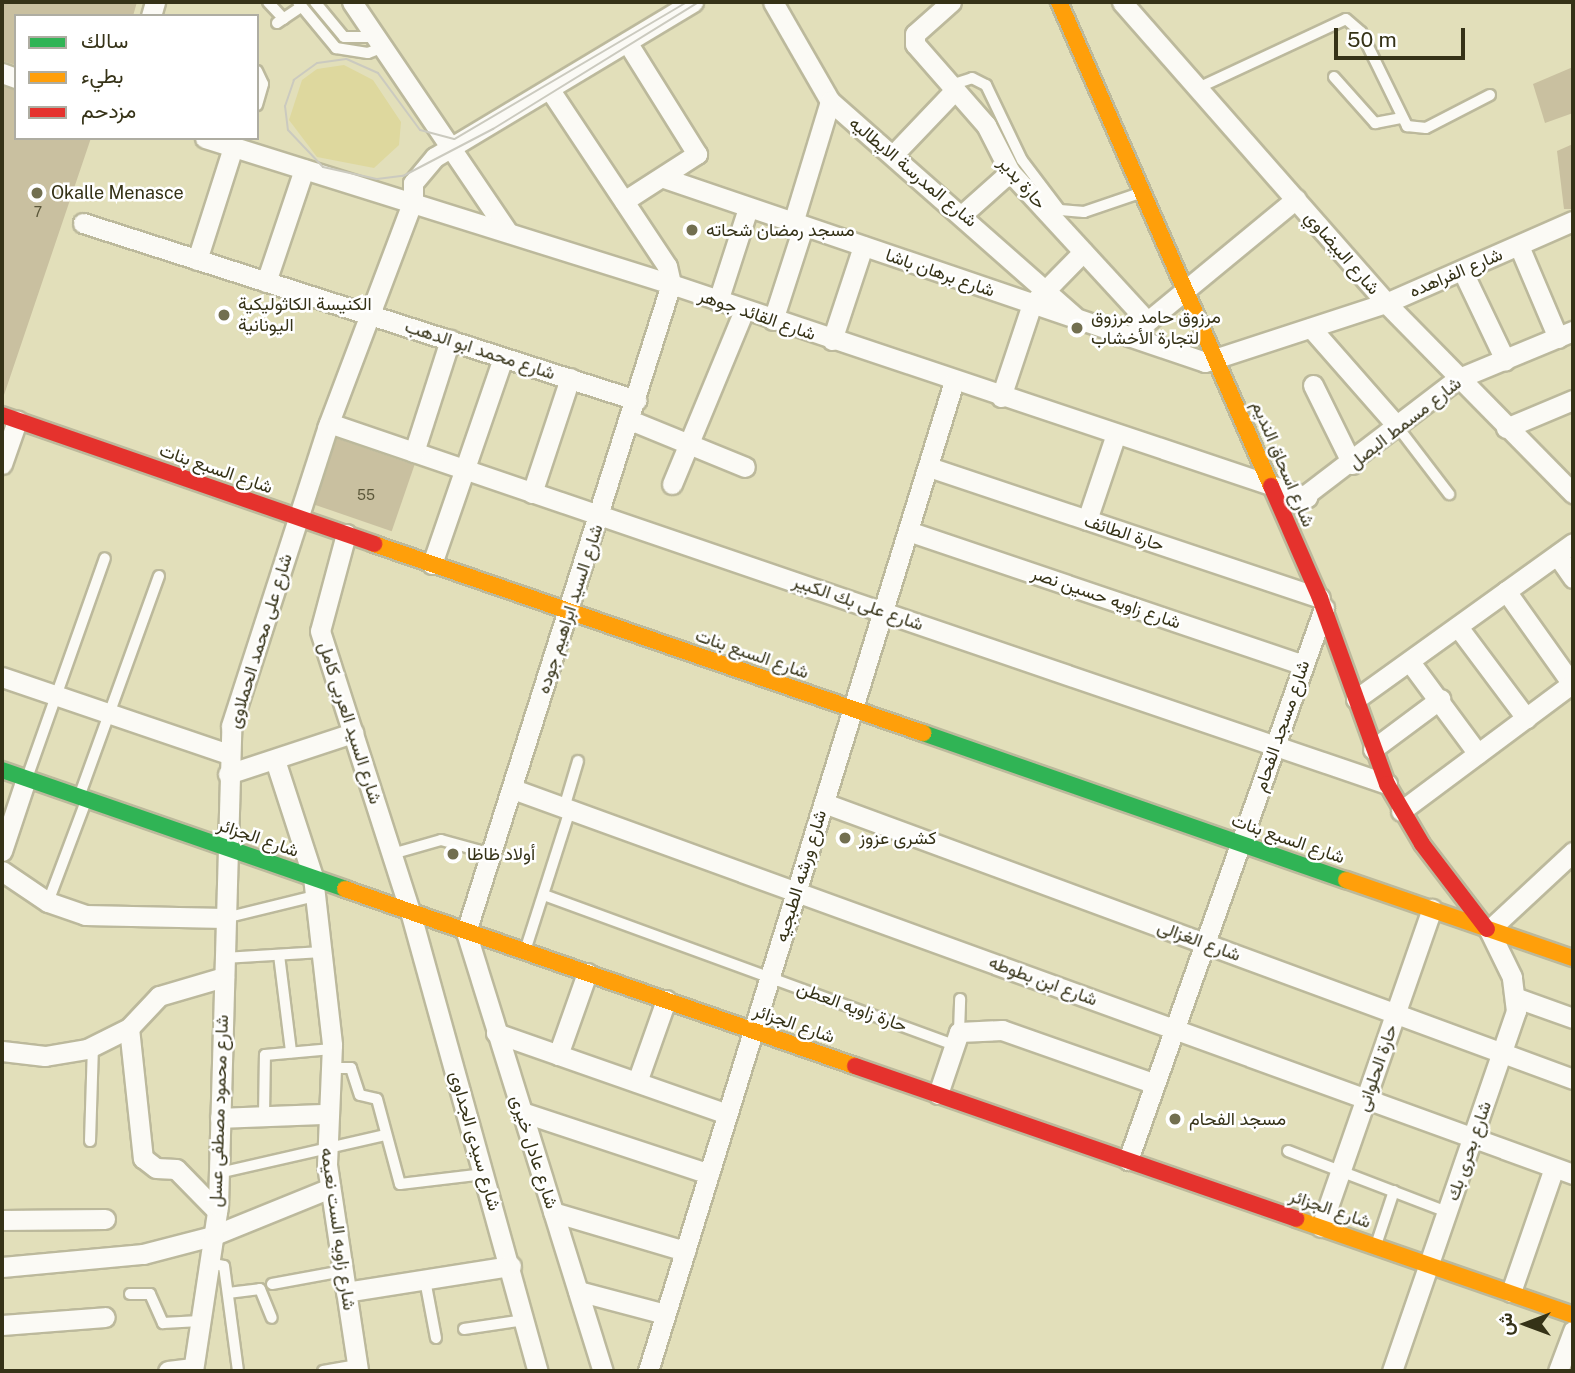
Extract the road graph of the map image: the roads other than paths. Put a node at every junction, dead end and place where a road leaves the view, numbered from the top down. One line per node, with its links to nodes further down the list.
1 (268, 2): 9 (lane)
2 (315, 2): 10 (lane)
3 (352, 2): 10 (street)
4 (693, 2): 11 (street, شارع على محمد الحملاوى)
5 (773, 2): 19 (street, شارع المدرسة الايطاليه)
6 (951, 2): 14 (street, حارة بدير)
7 (1059, 2): 28 (main road, شارع اسحاق النديم)
8 (1122, 2): 15 (street, شارع البيضاوي)
9 (300, 4): 10 (lane)
10 (380, 42): 23 (street)
11 (626, 42): 16 (street, شارع على محمد الحملاوى); 27 (street)
12 (259, 75): 18 (lane)
13 (1334, 77): 20 (lane)
14 (953, 87): 24 (street); 26 (street, حارة بدير); 28 (lane)
15 (1198, 88): 20 (lane); 29 (street, شارع البيضاوي)
16 (550, 90): 23 (street, شارع على محمد الحملاوى); 31 (street)
17 (1490, 95): 20 (lane)
18 (259, 98)
19 (830, 101): 24 (street, شارع المدرسة الايطاليه); 35 (street)
20 (1401, 118)
21 (216, 140): 22 (street, شارع القائد جوهر)
22 (242, 145): 25 (street, شارع القائد جوهر); 41 (street)
23 (451, 149): 30 (street, شارع على محمد الحملاوى); 37 (street)
24 (892, 155): 33 (street, شارع المدرسة الايطاليه)
25 (304, 169): 30 (street, شارع القائد جوهر); 43 (street)
26 (1010, 172): 33 (street); 40 (street, حارة بدير)
27 (664, 178): 31 (street); 32 (street, شارع برهان باشا)
28 (1143, 192): 45 (main road, شارع اسحاق النديم)
29 (1296, 199): 45 (street); 48 (street, شارع البيضاوي)
30 (413, 201): 37 (street, شارع القائد جوهر); 51 (street, شارع على محمد الحملاوى)
31 (624, 201): 44 (street)
32 (748, 208): 35 (street, شارع برهان باشا); 47 (street)
33 (964, 214): 46 (street, شارع المدرسة الايطاليه)
34 (83, 223): 41 (street, شارع محمد ابو الدهب)
35 (798, 225): 38 (street, شارع برهان باشا); 52 (street)
36 (1571, 228): 39 (street, شارع الفراهده)
37 (507, 231): 44 (street, شارع القائد جوهر)
38 (863, 246): 49 (street, شارع برهان باشا); 59 (street)
39 (1519, 246): 42 (street, شارع الفراهده); 56 (street)
40 (1083, 252): 46 (street); 54 (street, حارة بدير)
41 (197, 260): 43 (street, شارع محمد ابو الدهب)
42 (1462, 272): 48 (street, شارع الفراهده); 62 (street)
43 (266, 282): 51 (street, شارع محمد ابو الدهب)
44 (671, 284): 47 (street, شارع القائد جوهر); 68 (street, شارع السيد ابراهيم جوده)
45 (1185, 288): 54 (street); 61 (main road, شارع اسحاق النديم)
46 (1046, 289): 49 (street); 53 (street, شارع المدرسة الايطاليه)
47 (718, 301): 50 (street, شارع القائد جوهر)
48 (1386, 303): 55 (street, شارع الفراهده); 64 (street, شارع البيضاوي)
49 (1032, 304): 53 (street, شارع برهان باشا); 67 (street)
50 (744, 310): 52 (street, شارع القائد جوهر); 76 (street)
51 (370, 315): 58 (street, شارع محمد ابو الدهب); 72 (street, شارع على محمد الحملاوى)
52 (773, 320): 59 (street, شارع القائد جوهر)
53 (1080, 321): 57 (street, شارع برهان باشا)
54 (1147, 321): 57 (street)
55 (1311, 328): 61 (street, شارع الفراهده); 73 (street)
56 (1565, 334): 62 (street, شارع مسمط البصل)
57 (1128, 338): 61 (street, شارع برهان باشا)
58 (450, 340): 60 (street, شارع محمد ابو الدهب); 77 (street)
59 (832, 340): 65 (street, شارع القائد جوهر)
60 (503, 358): 63 (street, شارع محمد ابو الدهب); 82 (street)
61 (1218, 360): 85 (main road, شارع اسحاق النديم)
62 (1505, 360): 64 (street, شارع مسمط البصل)
63 (570, 379): 68 (street, شارع محمد ابو الدهب); 86 (street)
64 (1457, 379): 73 (street, شارع مسمط البصل); 74 (street, شارع البيضاوي)
65 (954, 381): 67 (street, شارع القائد جوهر); 81 (street, شارع ورشه الطبجيه)
66 (1313, 385): 79 (street)
67 (1001, 397): 75 (street, شارع القائد جوهر)
68 (636, 400): 71 (street, شارع السيد ابراهيم جوده)
69 (1573, 400): 74 (street)
70 (9, 418): 78 (street); 92 (main road, شارع السبع بنات)
71 (630, 420): 76 (street); 91 (street, شارع السيد ابراهيم جوده)
72 (329, 423): 77 (street, شارع على بك الكبير); 92 (street, شارع على محمد الحملاوى)
73 (1397, 426): 79 (street, شارع مسمط البصل); 88 (lane)
74 (1506, 428): 83 (street, شارع البيضاوي)
75 (1116, 434): 85 (street, شارع القائد جوهر); 93 (street)
76 (689, 443): 80 (street); 84 (street)
77 (414, 452): 82 (street, شارع على بك الكبير)
78 (2, 464)
79 (1352, 464): 89 (street, شارع مسمط البصل)
80 (745, 467)
81 (929, 467): 93 (street, حارة الطائف); 94 (street, شارع ورشه الطبجيه)
82 (465, 470): 86 (street, شارع على بك الكبير); 99 (street)
83 (1565, 471): 87 (street, شارع البيضاوي)
84 (672, 484)
85 (1271, 485): 89 (street, شارع القائد جوهر); 90 (main road, شارع اسحاق النديم)
86 (532, 493): 91 (street, شارع على بك الكبير)
87 (1573, 493)
88 (1449, 494)
89 (1307, 497): 90 (street, شارع مسمط البصل)
90 (1282, 509): 103 (main road, شارع اسحاق النديم)
91 (600, 516): 104 (street, شارع السيد ابراهيم جوده); 105 (street, شارع على بك الكبير)
92 (298, 518): 95 (main road, شارع السبع بنات); 120 (street, شارع على محمد الحملاوى)
93 (1087, 520): 103 (street, حارة الطائف)
94 (908, 531): 105 (street, شارع ورشه الطبجيه); 108 (street, شارع زاويه حسين نصر)
95 (346, 534): 99 (main road, شارع السبع بنات); 117 (street, شارع السيد العربى كامل)
96 (1573, 543): 97 (street)
97 (1557, 555): 101 (street); 102 (street)
98 (105, 558): 111 (lane)
99 (432, 564): 104 (main road, شارع السبع بنات)
100 (159, 576): 115 (lane)
101 (1573, 578)
102 (1506, 592): 106 (street); 110 (street)
103 (1322, 603): 108 (street, شارع مسجد الفحام); 112 (main road, شارع اسحاق النديم)
104 (569, 611): 114 (main road, شارع السبع بنات); 128 (street, شارع السيد ابراهيم جوده)
105 (883, 612): 114 (street, شارع ورشه الطبجيه); 118 (street, شارع على بك الكبير)
106 (1458, 627): 107 (street); 116 (street)
107 (1410, 662): 112 (street); 113 (street)
108 (1303, 666): 118 (street, شارع مسجد الفحام)
109 (2, 677): 111 (street)
110 (1573, 683): 116 (street)
111 (56, 695): 115 (street); 126 (lane)
112 (1356, 699): 119 (main road, شارع اسحاق النديم)
113 (1440, 699): 119 (street); 121 (street)
114 (853, 709): 130 (street, شارع ورشه الطبجيه); 133 (main road, شارع السبع بنات)
115 (109, 713): 120 (street); 129 (lane)
116 (1526, 718): 121 (street)
117 (353, 733): 122 (street); 137 (street, شارع السيد العربى كامل)
118 (1275, 747): 127 (street, شارع على بك الكبير); 133 (street, شارع مسجد الفحام)
119 (1373, 750): 127 (main road, شارع اسحاق النديم)
120 (228, 754): 125 (street, شارع على محمد الحملاوى)
121 (1478, 754): 132 (street)
122 (275, 760): 125 (street); 140 (street, شارع زاويه الست نعيمه)
123 (578, 761): 131 (lane)
124 (2, 770): 126 (main road, شارع الجزائر)
125 (228, 774): 134 (street, شارع على محمد الحملاوى)
126 (26, 779): 129 (main road, شارع الجزائر); 135 (street)
127 (1387, 784): 132 (main road, شارع اسحاق النديم)
128 (513, 789): 131 (street, شارع ابن بطوطه); 138 (street, شارع السيد ابراهيم جوده)
129 (83, 798): 134 (main road, شارع الجزائر); 143 (lane)
130 (824, 803): 141 (street, شارع ورشه الطبجيه); 149 (street, شارع الغزالى)
131 (567, 809): 141 (street, شارع ابن بطوطه); 142 (lane)
132 (1401, 811): 147 (main road, شارع اسحاق النديم)
133 (1240, 843): 144 (main road, شارع السبع بنات); 149 (street, شارع مسجد الفحام)
134 (229, 848): 140 (main road, شارع الجزائر); 146 (street, شارع محمود مصطفى عسل)
135 (2, 851)
136 (1573, 852): 147 (street)
137 (392, 854): 138 (lane); 145 (street, شارع السيد العربى كامل)
138 (492, 854): 148 (street, شارع السيد ابراهيم جوده)
139 (2, 871): 143 (street)
140 (314, 887): 145 (main road, شارع الجزائر); 146 (lane); 151 (street, شارع زاويه الست نعيمه)
141 (797, 894): 156 (street, شارع ورشه الطبجيه); 163 (street, شارع ابن بطوطه)
142 (544, 895): 150 (lane); 156 (lane, حارة زاويه العطن)
143 (48, 902): 146 (street)
144 (1432, 909): 147 (main road, شارع السبع بنات); 160 (street, حارة الحلوانى)
145 (410, 911): 148 (main road, شارع الجزائر); 192 (street, شارع سيدى الجداوى)
146 (225, 918): 154 (street, شارع محمود مصطفى عسل)
147 (1489, 930): 153 (main road, شارع السبع بنات); 157 (street)
148 (466, 932): 150 (main road, شارع الجزائر); 165 (street, شارع عادل خيرى)
149 (1205, 943): 160 (street, شارع الغزالى); 163 (street, شارع مسجد الفحام)
150 (525, 951): 155 (main road, شارع الجزائر)
151 (322, 952): 152 (lane); 172 (street, شارع زاويه الست نعيمه)
152 (279, 955): 154 (lane); 169 (lane)
153 (1573, 958)
154 (224, 967): 162 (street); 182 (street, شارع محمود مصطفى عسل)
155 (587, 973): 159 (main road, شارع الجزائر); 171 (street)
156 (770, 977): 164 (street, شارع ورشه الطبجيه); 166 (lane, حارة زاويه العطن)
157 (1517, 998): 161 (street); 170 (street, شارع بحرى بك)
158 (960, 999): 166 (lane)
159 (666, 1000): 164 (main road, شارع الجزائر); 174 (street)
160 (1396, 1014): 170 (street, شارع الغزالى); 177 (street, حارة الحلوانى)
161 (1573, 1018)
162 (128, 1028): 167 (street); 197 (street)
163 (1176, 1028): 175 (street, شارع مسجد الفحام); 177 (street, شارع ابن بطوطه)
164 (754, 1030): 176 (main road, شارع الجزائر); 180 (street, شارع ورشه الطبجيه)
165 (496, 1033): 171 (street); 178 (street, شارع عادل خيرى)
166 (956, 1039): 175 (street, حارة زاويه العطن); 176 (street)
167 (93, 1046): 168 (street); 185 (lane)
168 (2, 1051)
169 (291, 1052): 172 (lane); 181 (lane)
170 (1504, 1054): 173 (street, شارع الغزالى); 184 (street, شارع بحرى بك)
171 (558, 1055): 174 (street)
172 (332, 1058): 179 (street, شارع زاويه الست نعيمه); 183 (lane)
173 (1573, 1079)
174 (637, 1082): 180 (street)
175 (1155, 1084): 188 (street, شارع مسجد الفحام)
176 (938, 1094): 188 (main road, شارع الجزائر)
177 (1365, 1101): 184 (street, شارع ابن بطوطه); 190 (street, حارة الحلوانى)
178 (522, 1112): 193 (street); 198 (street, شارع عادل خيرى)
179 (326, 1114): 181 (street); 186 (street, شارع زاويه الست نعيمه)
180 (727, 1114): 193 (street, شارع ورشه الطبجيه)
181 (264, 1116): 182 (street)
182 (220, 1118): 191 (street, شارع محمود مصطفى عسل)
183 (385, 1135): 186 (lane); 192 (lane)
184 (1473, 1140): 189 (street, شارع ابن بطوطه); 199 (street, شارع بحرى بك)
185 (90, 1141)
186 (326, 1145): 191 (lane); 195 (street, شارع زاويه الست نعيمه)
187 (1288, 1151): 190 (lane)
188 (1128, 1160): 202 (main road, شارع الجزائر)
189 (1553, 1168): 194 (street, شارع ابن بطوطه); 215 (street)
190 (1341, 1171): 196 (lane); 202 (street, حارة الحلوانى)
191 (219, 1173): 197 (street, شارع محمود مصطفى عسل)
192 (484, 1174): 208 (street, شارع سيدى الجداوى)
193 (709, 1174): 205 (street, شارع ورشه الطبجيه)
194 (1573, 1174)
195 (330, 1188): 203 (street); 210 (street, شارع زاويه الست نعيمه)
196 (1394, 1191): 199 (lane); 204 (lane)
197 (217, 1211): 203 (street, شارع محمود مصطفى عسل)
198 (553, 1212): 205 (street); 213 (street, شارع عادل خيرى)
199 (1448, 1212): 207 (street, شارع بحرى بك)
200 (105, 1219): 201 (street)
201 (2, 1220)
202 (1321, 1227): 204 (main road, شارع الجزائر)
203 (212, 1236): 206 (street, شارع محمود مصطفى عسل); 209 (street)
204 (1376, 1246): 207 (main road, شارع الجزائر)
205 (685, 1251): 218 (street, شارع ورشه الطبجيه)
206 (209, 1263): 216 (lane); 223 (street, شارع محمود مصطفى عسل)
207 (1430, 1264): 215 (main road, شارع الجزائر); 236 (street, شارع بحرى بك)
208 (511, 1266): 211 (street); 222 (street, شارع سيدى الجداوى)
209 (2, 1267)
210 (343, 1271): 212 (lane); 214 (street, شارع زاويه الست نعيمه)
211 (425, 1280): 214 (street); 227 (lane)
212 (272, 1284)
213 (578, 1291): 218 (street); 234 (street, شارع عادل خيرى)
214 (346, 1292): 228 (street, شارع زاويه الست نعيمه)
215 (1511, 1292): 219 (main road, شارع الجزائر)
216 (228, 1293): 221 (lane); 231 (lane)
217 (130, 1294): 223 (lane)
218 (665, 1314): 235 (street, شارع ورشه الطبجيه)
219 (1573, 1315)
220 (105, 1317): 224 (street)
221 (272, 1318)
222 (524, 1320): 225 (lane); 233 (street, شارع سيدى الجداوى)
223 (200, 1321): 229 (street, شارع محمود مصطفى عسل)
224 (2, 1325)
225 (464, 1329)
226 (1573, 1331): 237 (street)
227 (436, 1338)
228 (357, 1368): 232 (lane)
229 (193, 1370): 230 (street)
230 (168, 1371)
231 (238, 1371)
232 (323, 1371)
233 (537, 1371)
234 (603, 1371)
235 (648, 1371)
236 (1392, 1371)
237 (1558, 1371)

